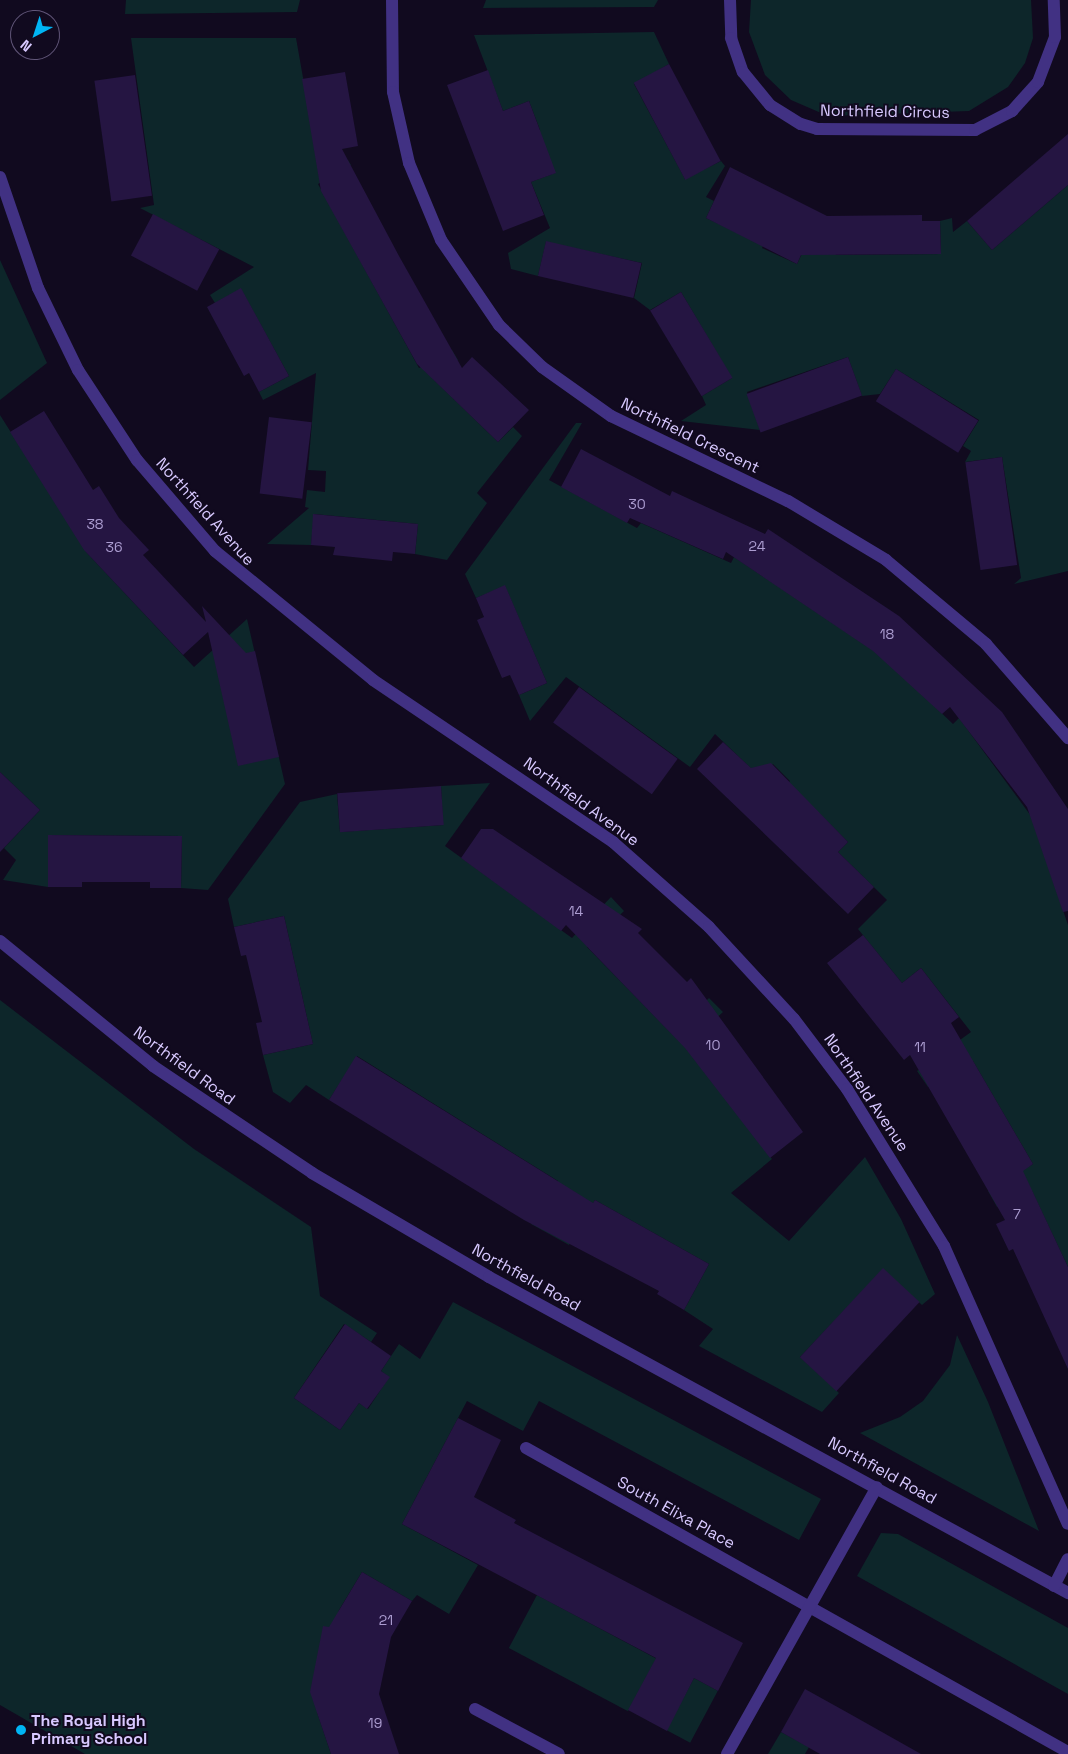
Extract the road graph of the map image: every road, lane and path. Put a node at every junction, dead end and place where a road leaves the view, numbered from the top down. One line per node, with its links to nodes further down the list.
1 (392, 0): 6 (street, Northfield Crescent)
2 (730, 0): 4 (street, Northfield Circus)
3 (1054, 0): 4 (street, Northfield Circus)
4 (1062, 19)
5 (0, 178): 10 (street, Northfield Avenue)
6 (1068, 738)
7 (0, 941): 9 (street, Northfield Road)
8 (526, 1448): 14 (street, South Elixa Place)
9 (877, 1486): 12 (street, Northfield Road); 14 (street)
10 (1068, 1524)
11 (1068, 1559): 12 (street)
12 (1054, 1586): 13 (street, Northfield Road)
13 (1068, 1593)
14 (810, 1606): 16 (street, South Elixa Place); 18 (street)
15 (475, 1709): 17 (street)
16 (1068, 1752)
17 (559, 1754)
18 (727, 1754)

